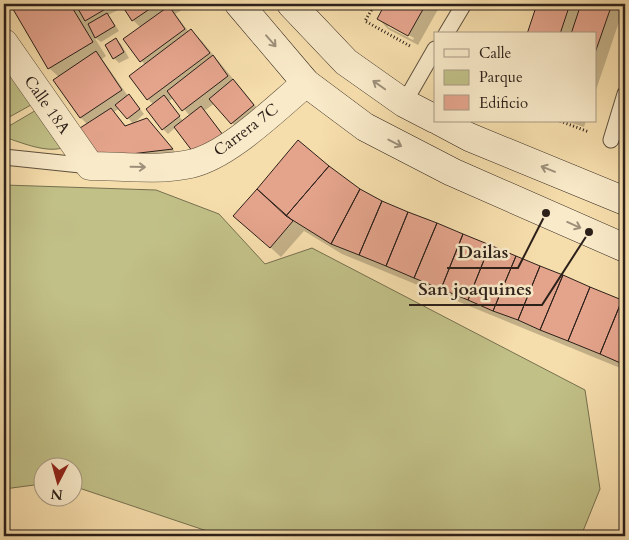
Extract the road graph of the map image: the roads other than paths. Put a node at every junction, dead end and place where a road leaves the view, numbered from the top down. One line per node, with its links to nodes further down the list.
1 (239, 4): 7 (main road, one-way to 7)
2 (291, 4): 9 (main road, one-way to 2)
3 (464, 4): 4 (lane)
4 (447, 32)
5 (4, 43): 14 (main road, Calle 18A)
6 (432, 52): 9 (lane)
7 (306, 83): 14 (main road, Carrera 7C, one-way to 7); 16 (main road, one-way to 16)
8 (625, 94): 12 (lane)
9 (404, 103): 10 (main road)
10 (434, 118)
11 (441, 122): 15 (main road, one-way to 11)
12 (611, 140)
13 (4, 157): 14 (lane)
14 (90, 166)
15 (625, 201)
16 (625, 248)

